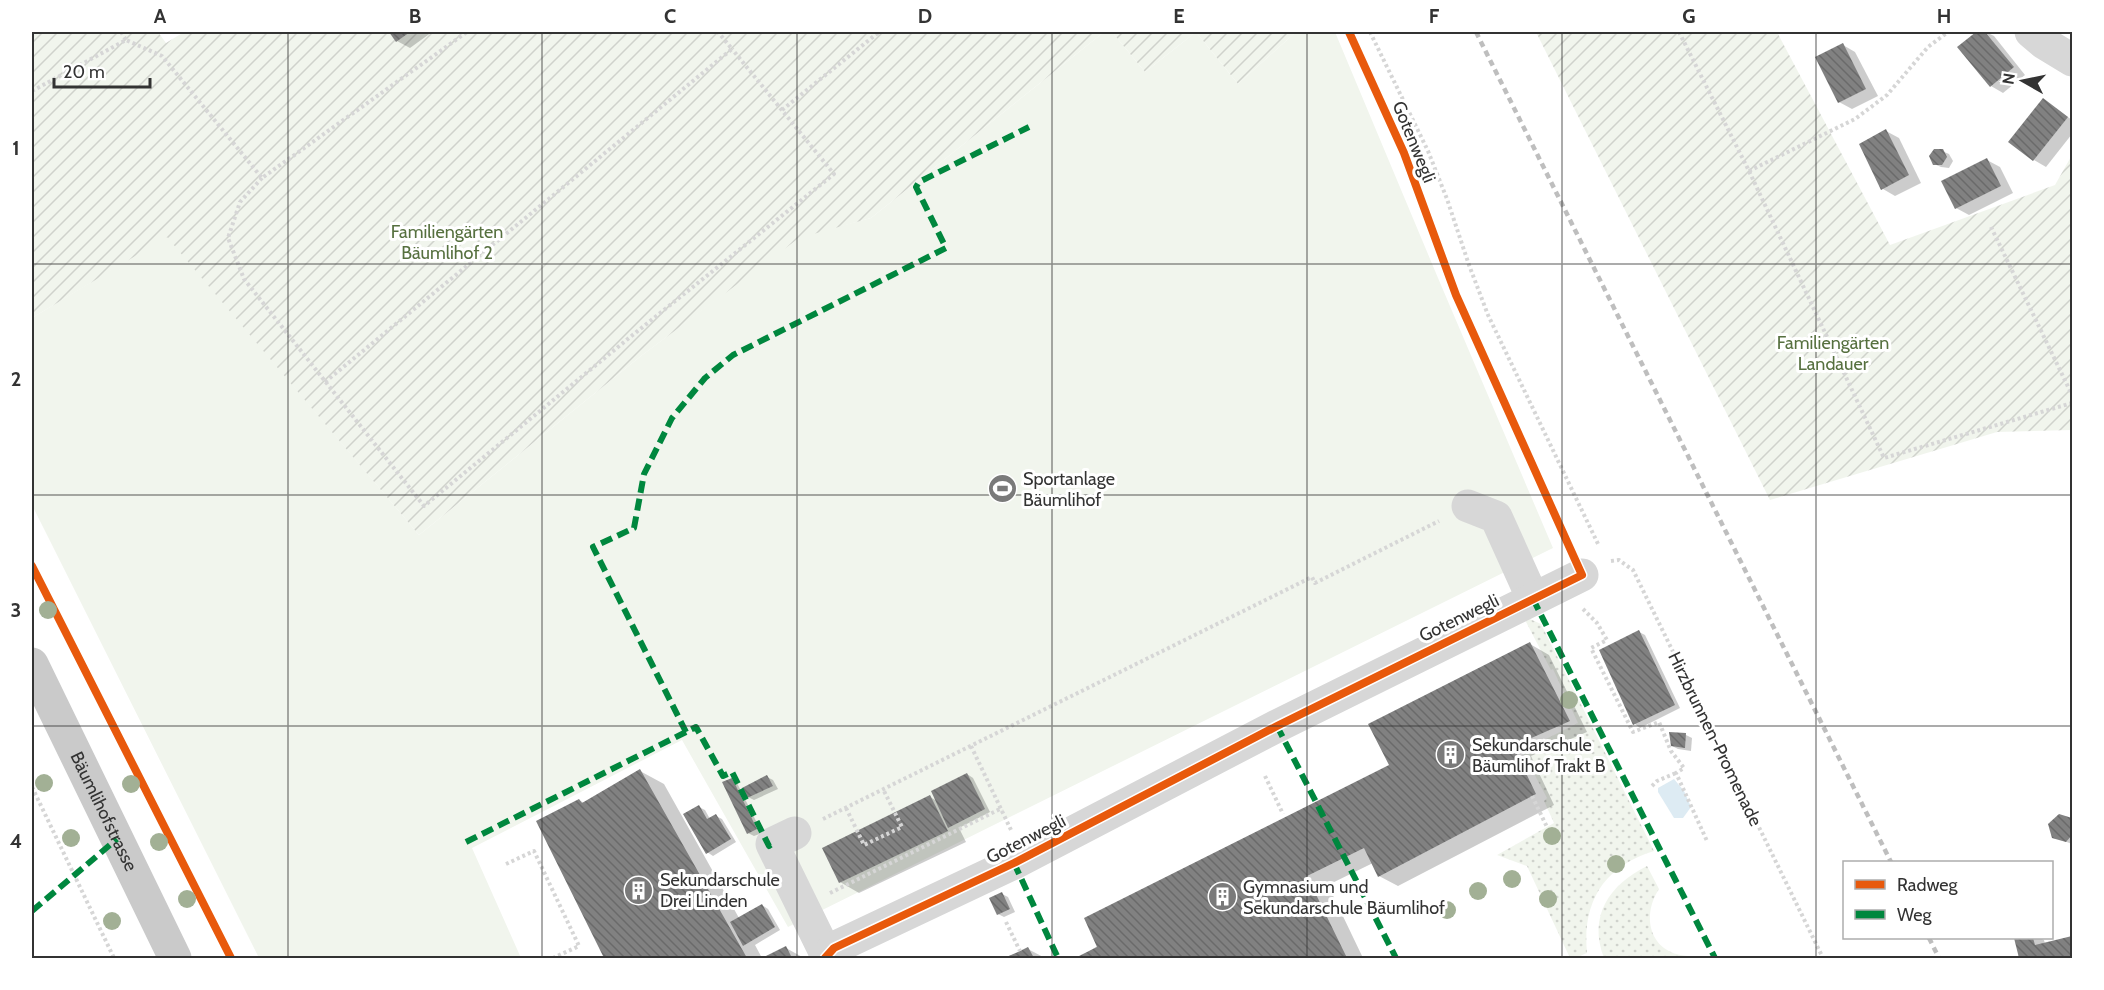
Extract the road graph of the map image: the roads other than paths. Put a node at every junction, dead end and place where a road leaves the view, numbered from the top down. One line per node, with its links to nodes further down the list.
1 (2031, 32): 2 (street)
2 (2073, 60)
3 (1468, 506): 5 (street)
4 (1596, 568): 5 (street, Gotenwegli)
5 (1533, 599): 8 (street, Gotenwegli)
6 (32, 664): 9 (main road, Bäumlihofstrasse)
7 (795, 833): 8 (street)
8 (826, 957)
9 (176, 958)

